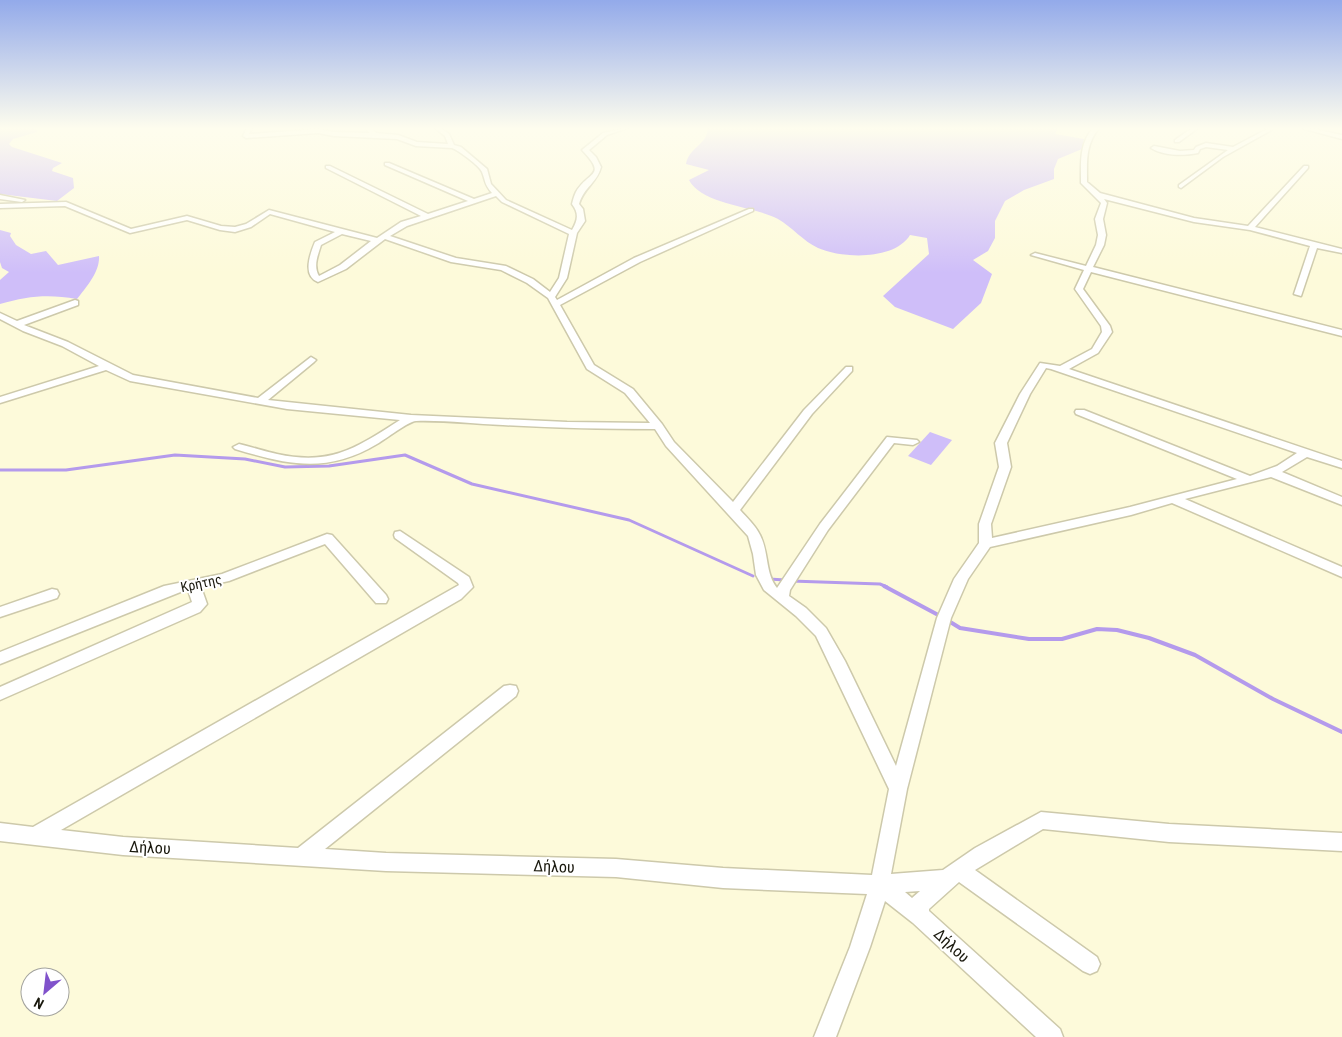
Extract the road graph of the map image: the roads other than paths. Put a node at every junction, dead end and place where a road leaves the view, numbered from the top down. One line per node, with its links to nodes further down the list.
1 (347, 176): 16 (street)
2 (416, 176): 12 (street)
3 (486, 176): 9 (street)
4 (595, 176): 19 (street)
5 (1084, 176): 10 (street)
6 (1195, 176): 8 (street)
7 (1297, 176): 17 (street)
8 (1181, 186)
9 (496, 194): 12 (street); 19 (street)
10 (1098, 196): 17 (street); 24 (street)
11 (0, 197): 13 (street)
12 (473, 201): 16 (street)
13 (38, 204): 14 (street); 18 (street)
14 (0, 207)
15 (751, 210): 26 (street)
16 (426, 216): 20 (street)
17 (1250, 228): 21 (street)
18 (342, 231): 20 (street); 20 (street)
19 (573, 233): 26 (street)
20 (381, 239): 26 (street)
21 (1314, 245): 22 (street); 25 (street)
22 (1342, 250)
23 (1035, 255): 24 (street)
24 (1090, 268): 30 (street); 34 (street)
25 (1298, 294)
26 (553, 301): 39 (street)
27 (75, 303): 29 (street)
28 (0, 316): 29 (street)
29 (17, 324): 32 (street)
30 (1342, 333)
31 (311, 360): 36 (street)
32 (107, 368): 35 (street); 36 (street)
33 (850, 369): 48 (street)
34 (1061, 369): 42 (street); 50 (street)
35 (0, 400)
36 (260, 401): 38 (street)
37 (1080, 412): 45 (street)
38 (411, 418): 39 (street); 41 (street)
39 (658, 426): 48 (street)
40 (913, 442): 54 (street)
41 (239, 447)
42 (1306, 452): 43 (street); 44 (street)
43 (1342, 465)
44 (1273, 473): 45 (street); 47 (street)
45 (1250, 480): 46 (street)
46 (1172, 498): 50 (street); 51 (street)
47 (1342, 501)
48 (733, 510): 54 (street)
49 (400, 535): 64 (street)
50 (986, 544): 61 (street)
51 (1342, 572)
52 (193, 584): 55 (street, Κρήτης); 57 (street, Κρήτης); 59 (street)
53 (52, 594): 56 (street)
54 (783, 594): 60 (street)
55 (381, 599)
56 (0, 612)
57 (0, 658)
58 (510, 692): 66 (street)
59 (0, 694)
60 (885, 759): 61 (street); 62 (street)
61 (906, 765): 62 (street)
62 (898, 789): 68 (street)
63 (0, 832): 64 (street, Δήλου)
64 (36, 835): 66 (street, Δήλου)
65 (1342, 842): 67 (street)
66 (302, 856): 68 (street, Δήλου)
67 (953, 875): 68 (street); 69 (street); 70 (street)
68 (880, 885): 69 (street, Δήλου); 71 (street)
69 (920, 916): 72 (street, Δήλου)
70 (1090, 964)
71 (825, 1037)
72 (1052, 1037)

